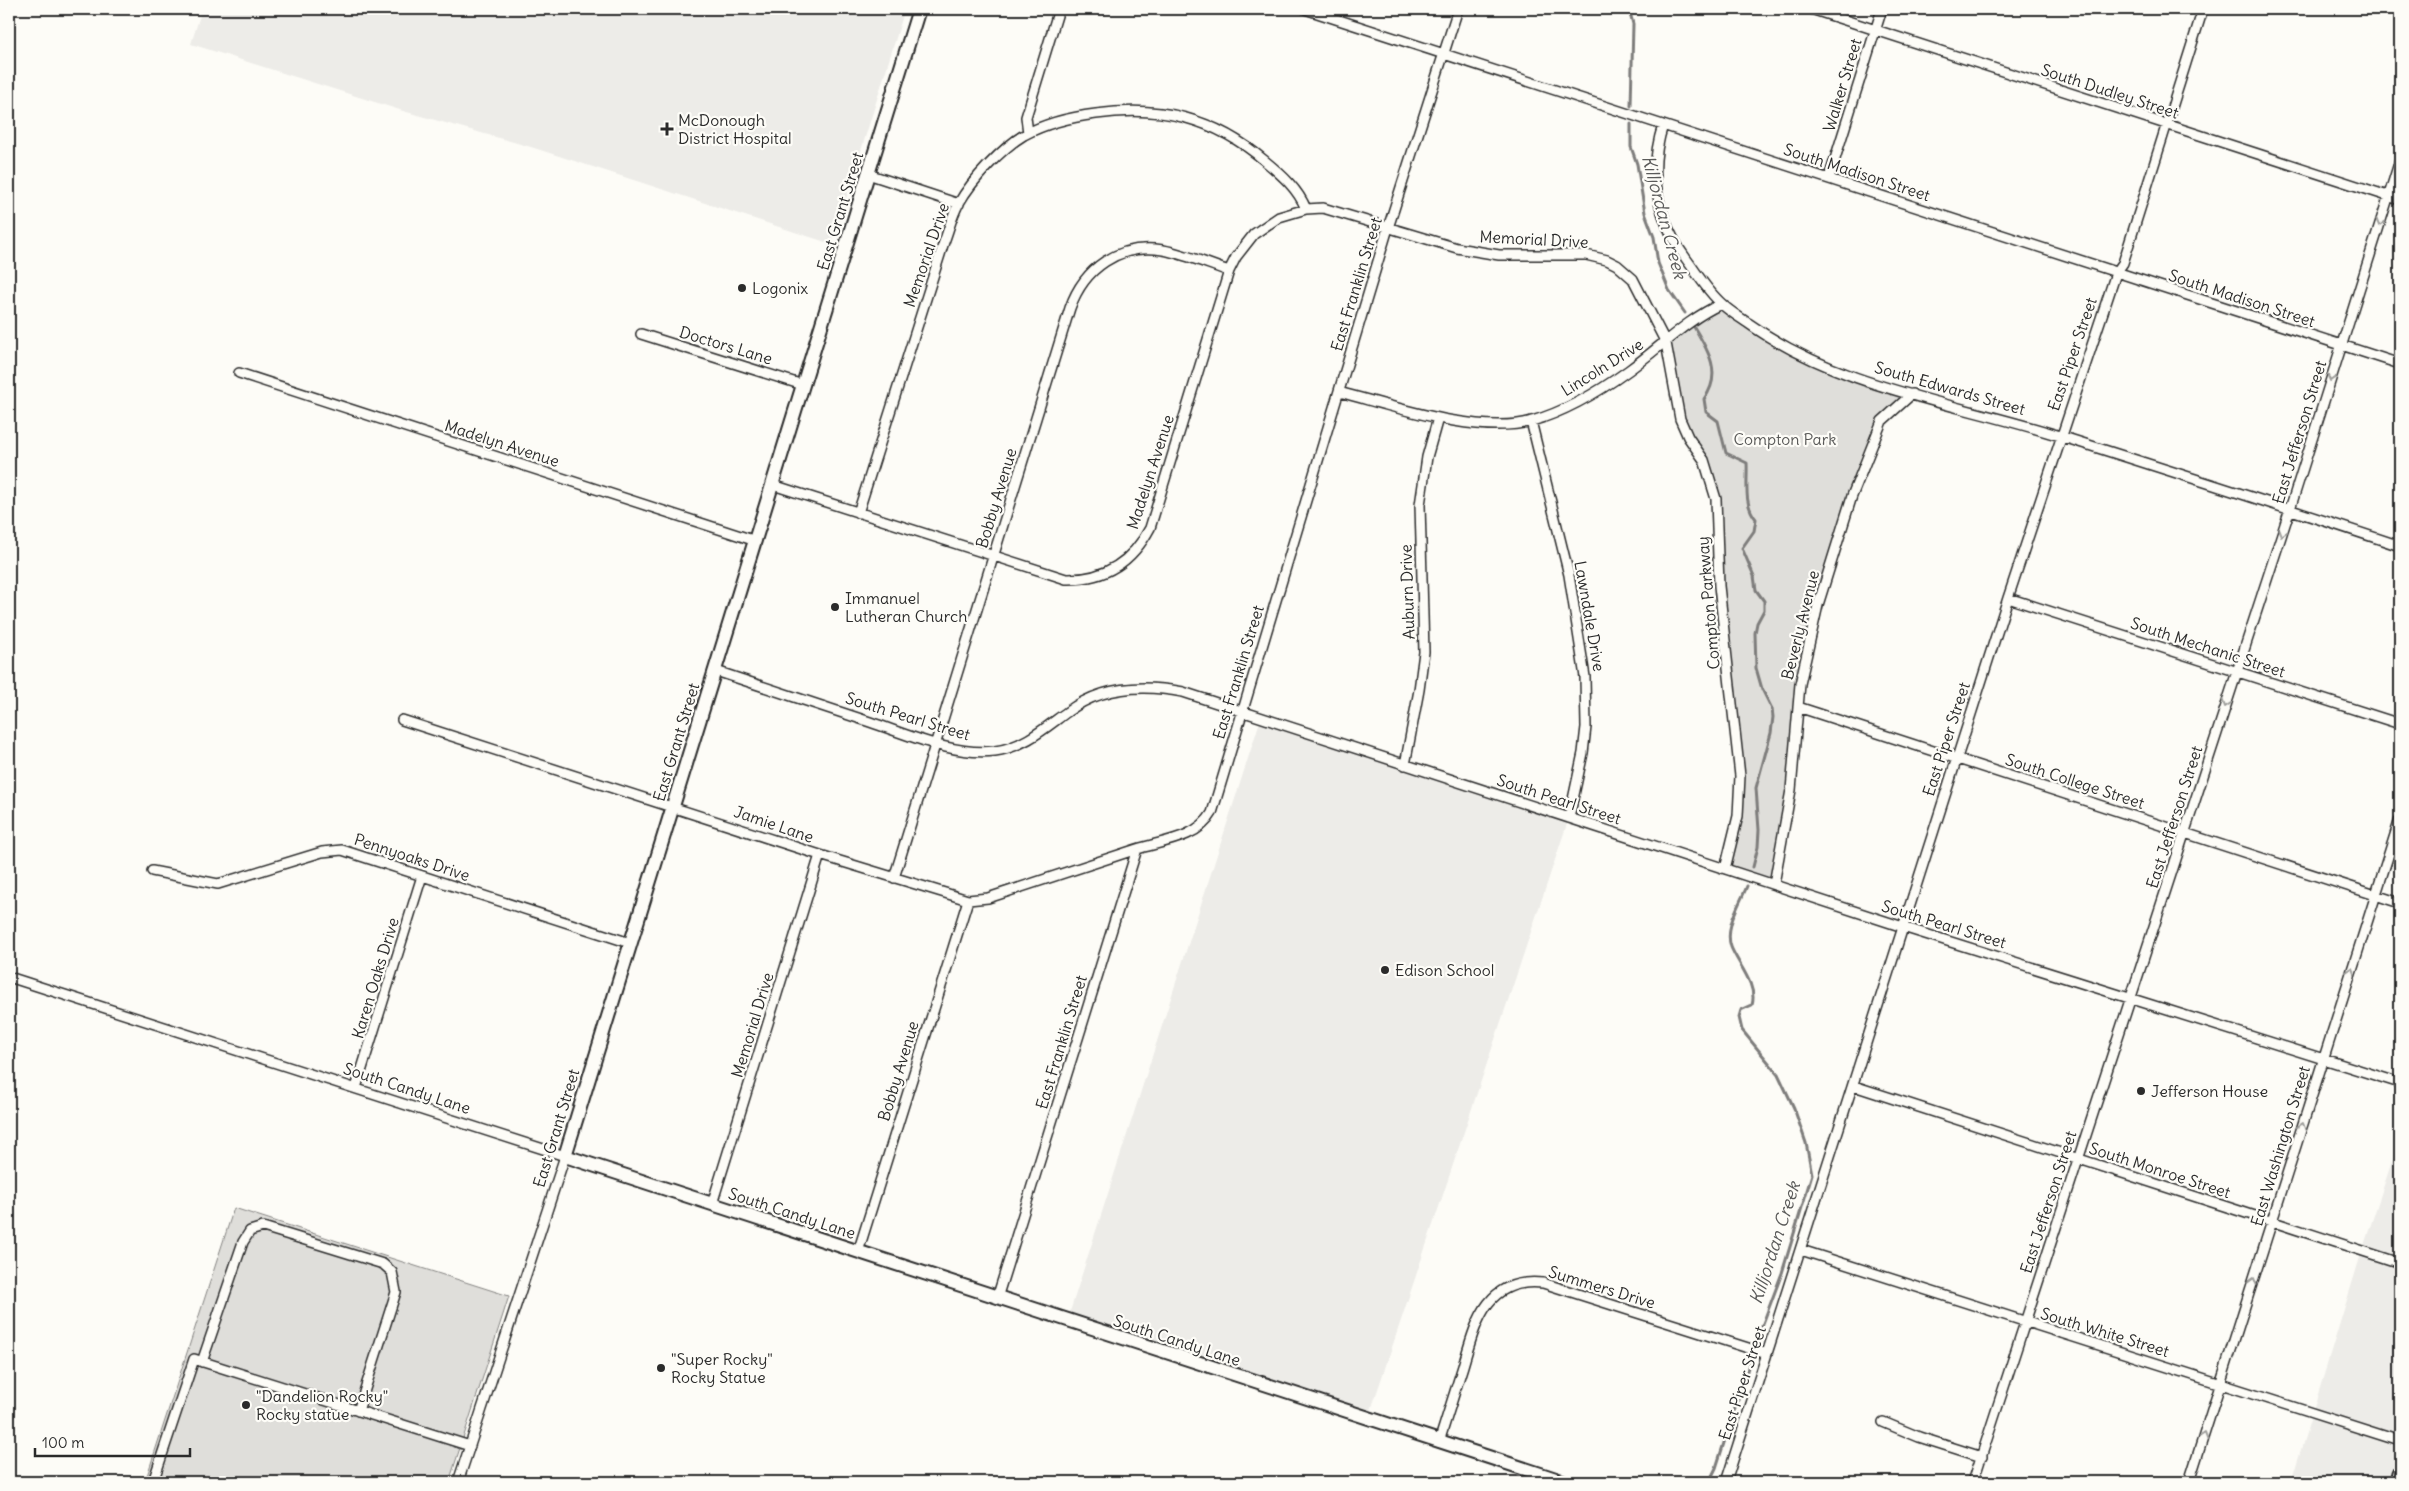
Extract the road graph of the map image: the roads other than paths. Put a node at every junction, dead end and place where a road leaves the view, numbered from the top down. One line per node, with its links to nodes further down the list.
1 (919, 9): 14 (main road, East Grant Street)
2 (1059, 9): 12 (street)
3 (1305, 9): 9 (street, South Madison Street)
4 (1458, 9): 9 (street, East Franklin Street)
5 (1811, 9): 8 (street, South Dudley Street)
6 (1882, 9): 8 (street, Walker Street)
7 (2203, 9): 11 (street, East Piper Street)
8 (1875, 30): 11 (street, South Dudley Street); 15 (street, Walker Street)
9 (1444, 54): 10 (street, South Madison Street); 20 (street, East Franklin Street)
10 (1663, 126): 15 (street, South Madison Street); 23 (street, South Edwards Street)
11 (2167, 126): 16 (street, South Dudley Street); 22 (street, East Piper Street)
12 (1028, 133): 18 (street, Memorial Drive); 19 (street, Memorial Drive)
13 (2400, 160): 16 (street, East Jefferson Street)
14 (868, 174): 18 (street); 29 (main road, East Grant Street)
15 (1829, 178): 22 (street, South Madison Street)
16 (2388, 196): 17 (street, South Dudley Street); 26 (street, East Jefferson Street, one-way to 26)
17 (2400, 200)
18 (959, 204): 37 (street, Memorial Drive)
19 (1306, 209): 20 (street, Madelyn Avenue); 21 (street, Madelyn Avenue)
20 (1388, 228): 25 (street, Memorial Drive); 30 (street, East Franklin Street)
21 (1229, 271): 40 (street, Madelyn Avenue); 40 (street, Bobby Avenue)
22 (2116, 273): 26 (street, South Madison Street); 34 (street, East Piper Street)
23 (1721, 304): 25 (street, Lincoln Drive); 31 (street, South Edwards Street)
24 (641, 334): 29 (street, Doctors Lane)
25 (1666, 343): 33 (street, Lincoln Drive); 57 (street, Compton Parkway)
26 (2342, 345): 27 (street, South Madison Street); 36 (street, East Jefferson Street, one-way to 36)
27 (2400, 364)
28 (239, 373): 38 (street, Madelyn Avenue)
29 (803, 385): 35 (main road, East Grant Street)
30 (1339, 392): 32 (street, Lincoln Drive); 45 (street, East Franklin Street)
31 (1912, 394): 34 (street, South Edwards Street); 44 (street, Beverly Avenue)
32 (1438, 418): 33 (street, Lincoln Drive); 50 (street, Auburn Drive)
33 (1531, 421): 52 (street, Lawndale Drive)
34 (2060, 436): 36 (street, South Edwards Street); 41 (street, East Piper Street)
35 (773, 485): 37 (street, Madelyn Avenue); 38 (main road, East Grant Street)
36 (2290, 509): 39 (street, South Edwards Street); 43 (street, East Jefferson Street, one-way to 43)
37 (858, 513): 40 (street, Madelyn Avenue)
38 (756, 542): 42 (main road, East Grant Street)
39 (2400, 546)
40 (994, 558): 48 (street, Bobby Avenue)
41 (2008, 598): 43 (street, South Mechanic Street); 49 (street, East Piper Street)
42 (716, 670): 48 (street, South Pearl Street); 51 (main road, East Grant Street)
43 (2237, 672): 47 (street, South Mechanic Street); 54 (street, East Jefferson Street, one-way to 54)
44 (1798, 707): 49 (street, South College Street); 61 (street, Beverly Avenue)
45 (1241, 712): 48 (street, South Pearl Street); 50 (street, South Pearl Street); 55 (street, East Franklin Street)
46 (402, 720): 51 (street, Jamie Lane)
47 (2400, 724)
48 (936, 744): 60 (street, Bobby Avenue)
49 (1956, 758): 54 (street, South College Street); 65 (street, East Piper Street)
50 (1405, 765): 52 (street, South Pearl Street)
51 (673, 806): 56 (street, Jamie Lane); 66 (main road, East Grant Street)
52 (1569, 818): 57 (street, South Pearl Street)
53 (2400, 819): 62 (street, East Washington Street)
54 (2185, 833): 62 (street, South College Street); 68 (street, East Jefferson Street)
55 (1137, 849): 63 (street, Jamie Lane); 80 (street, East Franklin Street)
56 (820, 855): 60 (street, Jamie Lane); 75 (street, Memorial Drive)
57 (1725, 869): 61 (street, South Pearl Street)
58 (152, 871): 59 (street, Pennyoaks Drive)
59 (422, 876): 66 (street, Pennyoaks Drive); 72 (street, Karen Oaks Drive)
60 (894, 878): 63 (street, Jamie Lane)
61 (1774, 884): 65 (street, South Pearl Street)
62 (2375, 896): 64 (street, South College Street); 69 (street, East Washington Street, one-way to 62)
63 (968, 900): 78 (street, Bobby Avenue)
64 (2400, 904)
65 (1903, 927): 68 (street, South Pearl Street); 71 (street, East Piper Street)
66 (630, 943): 73 (main road, East Grant Street)
67 (9, 977): 72 (street, South Candy Lane)
68 (2131, 998): 69 (street, South Pearl Street); 74 (street, East Jefferson Street)
69 (2323, 1058): 70 (street, South Pearl Street); 76 (street, East Washington Street, one-way to 69)
70 (2400, 1083)
71 (1854, 1086): 74 (street, South Monroe Street); 77 (street, East Piper Street)
72 (356, 1088): 73 (street, South Candy Lane)
73 (565, 1156): 75 (main road, South Candy Lane); 89 (street, East Grant Street)
74 (2078, 1159): 76 (street, South Monroe Street); 81 (street, East Jefferson Street)
75 (712, 1204): 78 (main road, South Candy Lane)
76 (2272, 1222): 79 (street, South Monroe Street); 84 (street, East Washington Street, one-way to 76)
77 (1801, 1250): 81 (street, South White Street); 82 (street, East Piper Street)
78 (858, 1252): 80 (main road, South Candy Lane)
79 (2400, 1263)
80 (997, 1298): 88 (main road, South Candy Lane)
81 (2025, 1323): 84 (street, South White Street); 90 (street, East Jefferson Street)
82 (1766, 1354): 88 (street, Summers Drive); 95 (street, East Piper Street)
83 (202, 1362): 85 (street); 85 (street); 92 (street)
84 (2221, 1384): 87 (street, South White Street); 97 (street, East Washington Street, one-way to 84)
85 (358, 1411): 89 (street)
86 (1884, 1422): 90 (street)
87 (2400, 1441)
88 (1438, 1442): 94 (main road, South Candy Lane)
89 (470, 1446): 93 (street, East Grant Street)
90 (1982, 1457): 96 (street, East Jefferson Street)
91 (2400, 1474): 98 (highway)
92 (153, 1482)
93 (458, 1482)
94 (1564, 1482)
95 (1726, 1482)
96 (1973, 1482)
97 (2189, 1482)
98 (2398, 1482)

